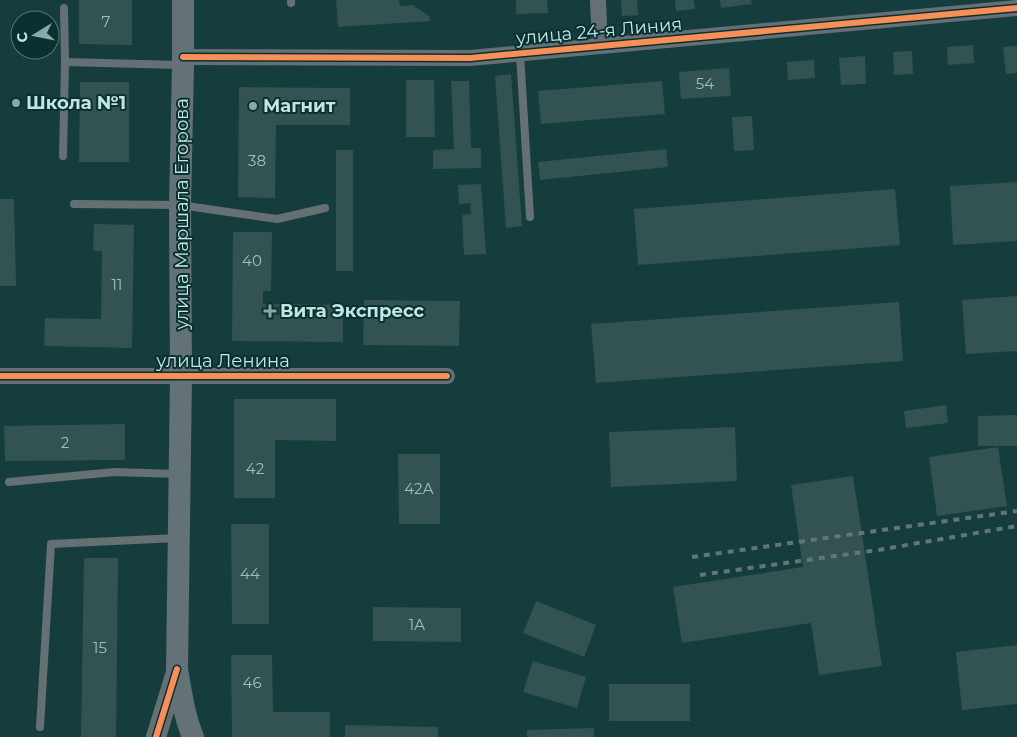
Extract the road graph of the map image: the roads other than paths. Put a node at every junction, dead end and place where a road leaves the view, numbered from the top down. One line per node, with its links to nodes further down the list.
1 (183, 0): 7 (main road, улица Маршала Егорова)
2 (598, 0): 5 (street)
3 (64, 8): 8 (lane)
4 (1017, 8): 5 (street, улица 24-я Линия)
5 (600, 46): 6 (street, улица 24-я Линия)
6 (520, 54): 7 (street, улица 24-я Линия); 13 (lane)
7 (183, 61): 8 (lane); 11 (main road, улица Маршала Егорова)
8 (65, 62): 9 (lane)
9 (63, 156)
10 (74, 204): 11 (lane)
11 (180, 205): 12 (lane); 15 (main road, улица Маршала Егорова)
12 (325, 208)
13 (530, 217)
14 (0, 376): 15 (street, улица Ленина)
15 (181, 376): 16 (street, улица Ленина); 17 (main road, улица Маршала Егорова)
16 (447, 376)
17 (180, 474): 18 (lane); 19 (main road, улица Маршала Егорова)
18 (10, 482)
19 (179, 538): 20 (main road, улица Маршала Егорова); 21 (lane)
20 (177, 669): 22 (street); 23 (main road, улица Маршала Егорова)
21 (40, 727)
22 (156, 737)
23 (193, 737)

